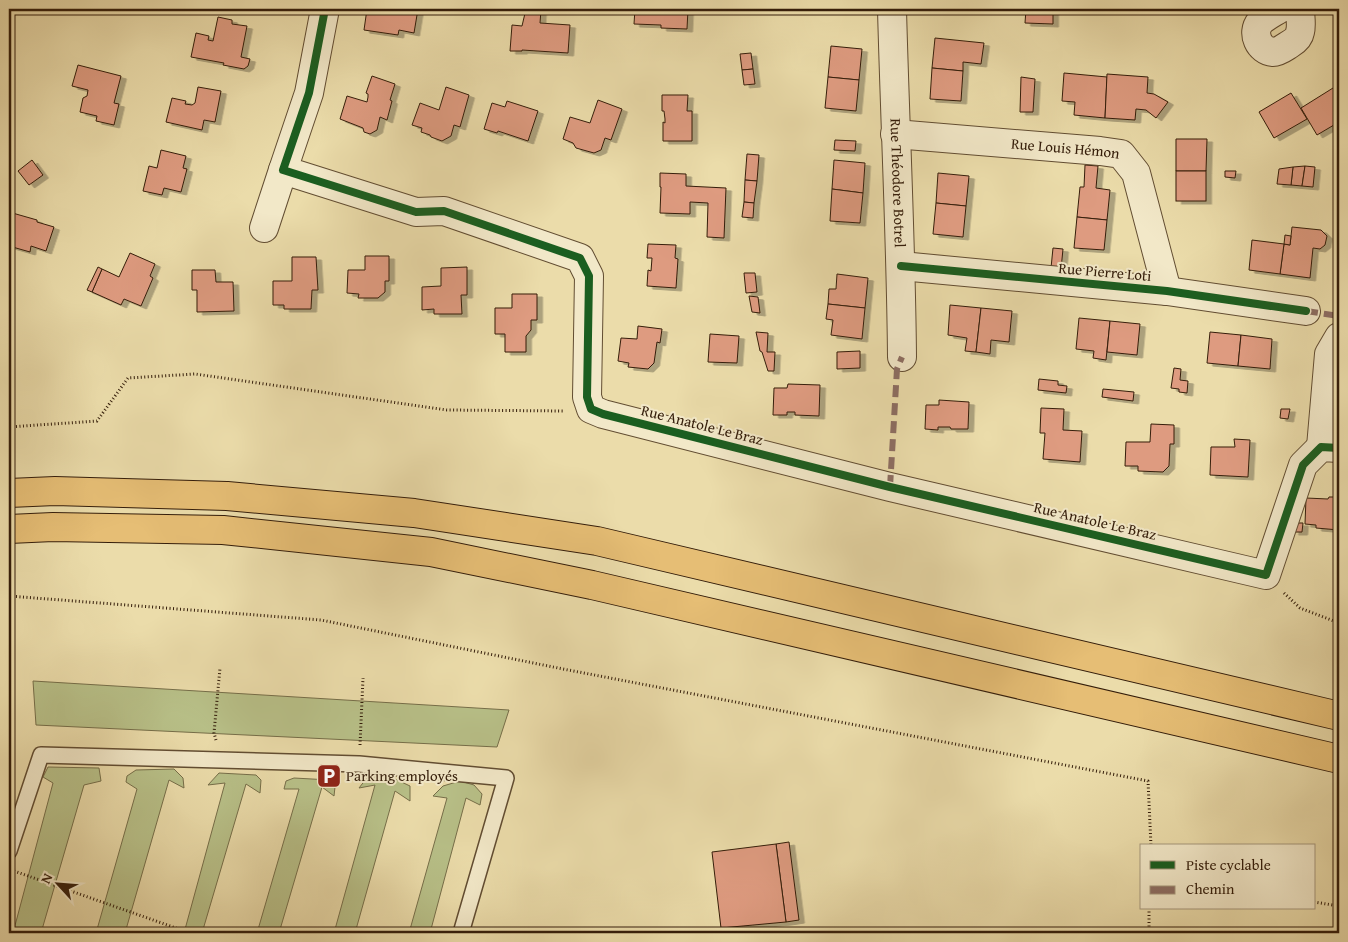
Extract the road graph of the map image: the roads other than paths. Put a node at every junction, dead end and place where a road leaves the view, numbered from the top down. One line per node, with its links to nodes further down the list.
1 (325, 9): 6 (street)
2 (892, 9): 5 (street, Rue Théodore Botrel)
3 (1279, 9): 4 (street)
4 (1300, 9)
5 (895, 134): 8 (street, Rue Théodore Botrel); 9 (street, Rue Louis Hémon)
6 (284, 170): 7 (street); 13 (street, Rue Anatole Le Braz)
7 (264, 228)
8 (901, 266): 9 (street, Rue Pierre Loti); 12 (street, Rue Théodore Botrel)
9 (1167, 291): 10 (street, Rue Pierre Loti)
10 (1306, 310)
11 (1339, 337): 13 (street)
12 (902, 357)
13 (1330, 448)
14 (9, 493): 16 (highway)
15 (9, 528): 17 (highway)
16 (1339, 716)
17 (1339, 759)
18 (9, 851): 19 (lane)
19 (461, 933)

